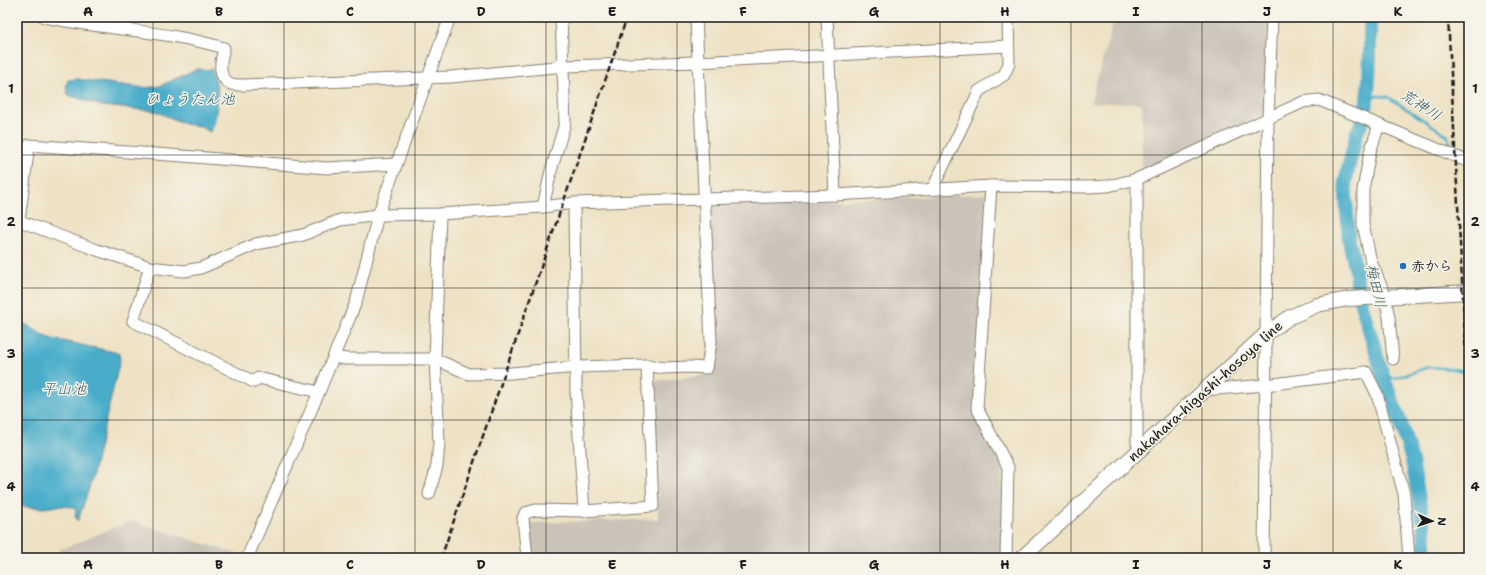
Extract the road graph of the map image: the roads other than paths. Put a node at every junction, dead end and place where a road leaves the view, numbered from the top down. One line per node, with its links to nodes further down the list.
1 (44, 17): 12 (street)
2 (450, 17): 12 (street)
3 (561, 17): 11 (street)
4 (696, 17): 10 (street)
5 (827, 17): 9 (street)
6 (1008, 17): 8 (street)
7 (1272, 17): 13 (street)
8 (1008, 46): 9 (street); 19 (street)
9 (829, 55): 10 (street); 20 (street)
10 (697, 62): 11 (street); 21 (street)
11 (564, 66): 12 (street); 23 (street)
12 (428, 77): 16 (street)
13 (1268, 117): 14 (street); 17 (street); 30 (street)
14 (1377, 124): 15 (street); 29 (street)
15 (1469, 162)
16 (396, 164): 25 (street); 26 (street)
17 (1137, 179): 18 (street); 39 (street)
18 (991, 186): 19 (street); 44 (street)
19 (932, 190): 20 (street)
20 (835, 195): 21 (street)
21 (704, 199): 22 (street); 34 (street)
22 (574, 203): 23 (street); 35 (street)
23 (543, 208): 24 (street)
24 (440, 214): 25 (street); 32 (street)
25 (378, 215): 27 (street); 31 (street)
26 (18, 220): 27 (street)
27 (150, 267): 38 (street)
28 (1469, 292): 29 (main road, nakahara-higashi-hosoya line)
29 (1384, 297): 30 (main road, nakahara-higashi-hosoya line); 33 (street)
30 (1267, 333): 36 (street); 37 (main road, nakahara-higashi-hosoya line)
31 (334, 357): 32 (street); 38 (street)
32 (435, 359): 35 (street); 40 (street)
33 (1393, 359)
34 (647, 365): 35 (street); 41 (street)
35 (577, 367): 41 (street)
36 (1266, 385): 37 (street); 46 (street); 47 (street)
37 (1204, 390): 39 (main road, nakahara-higashi-hosoya line)
38 (320, 392): 42 (street)
39 (1139, 449): 45 (main road, nakahara-higashi-hosoya line)
40 (429, 494)
41 (584, 511): 43 (street)
42 (247, 558)
43 (527, 558)
44 (1006, 558)
45 (1022, 558)
46 (1264, 558)
47 (1409, 558)

